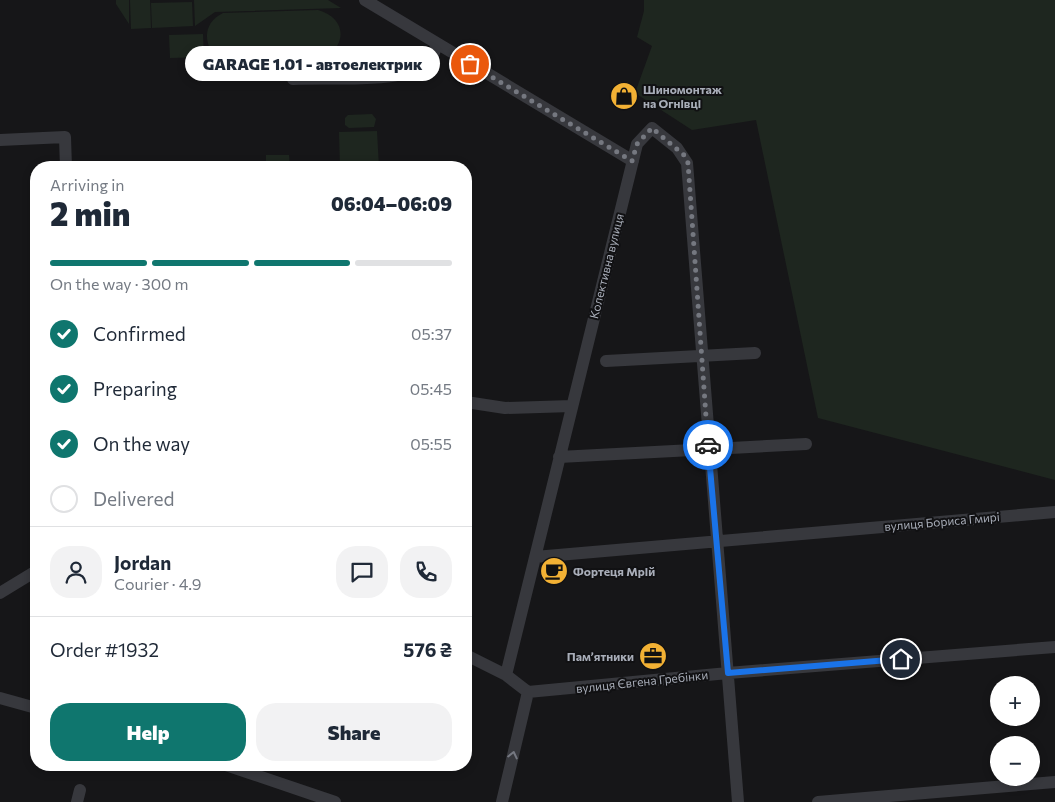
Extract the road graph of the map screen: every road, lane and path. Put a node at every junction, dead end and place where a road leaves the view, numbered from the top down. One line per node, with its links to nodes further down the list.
1 (365, 0): 2 (street)
2 (437, 44): 3 (street); 6 (street)
3 (294, 79)
4 (0, 140): 5 (street)
5 (66, 161)
6 (632, 161): 8 (street, Колективна вулиця); 11 (street, Колективна вулиця)
7 (754, 353): 8 (street)
8 (702, 356): 9 (street); 13 (street)
9 (606, 361)
10 (472, 403): 11 (street)
11 (572, 406): 14 (street, Колективна вулиця)
12 (806, 444): 13 (street)
13 (708, 450): 14 (street); 16 (street)
14 (559, 457): 17 (street, Колективна вулиця)
15 (1055, 512): 16 (street, вулиця Бориса Гмирі)
16 (716, 541): 17 (street, вулиця Бориса Гмирі); 22 (street)
17 (534, 557): 23 (street, Колективна вулиця)
18 (30, 575): 19 (street)
19 (0, 593)
20 (1055, 647): 22 (street, вулиця Євгена Гребінки)
21 (472, 658): 23 (street)
22 (728, 673): 24 (street, вулиця Євгена Гребінки); 31 (street)
23 (506, 675): 24 (street)
24 (528, 692): 30 (street, one-way to 24)
25 (0, 698): 26 (street)
26 (30, 706)
27 (244, 771): 29 (street)
28 (1055, 782): 32 (street)
29 (335, 802)
30 (502, 802)
31 (738, 802)
32 (818, 802)

